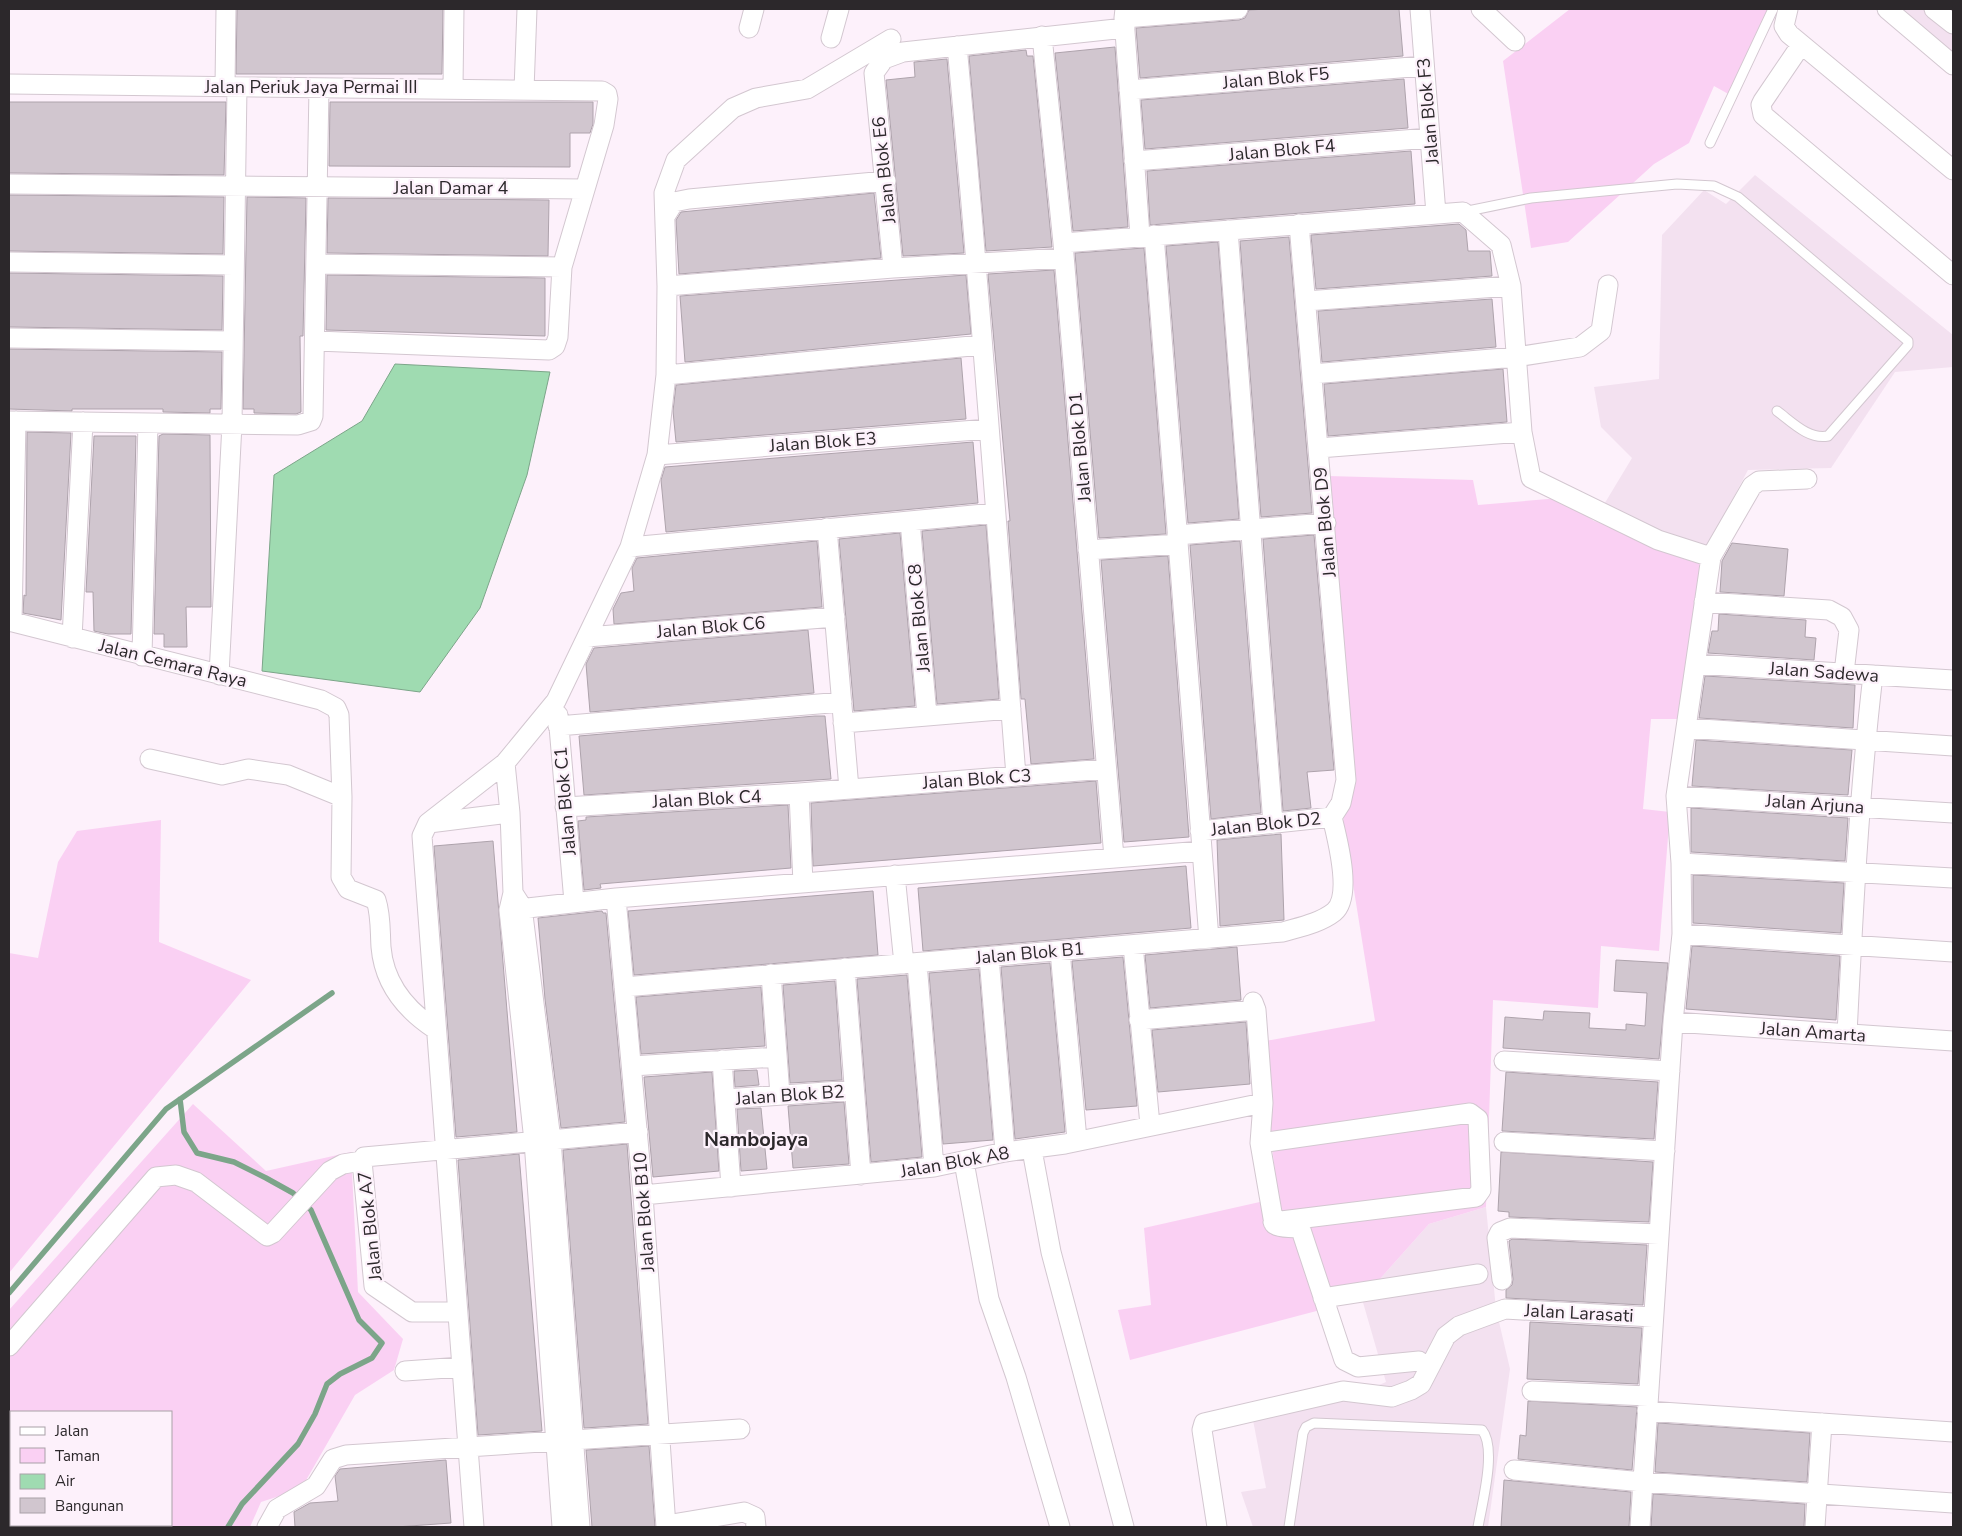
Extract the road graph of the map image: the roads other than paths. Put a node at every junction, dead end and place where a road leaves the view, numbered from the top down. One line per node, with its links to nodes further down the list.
1 (226, 9): 25 (street)
2 (454, 9): 26 (street)
3 (528, 9): 28 (street)
4 (754, 9): 15 (street)
5 (839, 9): 17 (street)
6 (1238, 9): 13 (street)
7 (1420, 9): 22 (street, Jalan Blok F3)
8 (1481, 9): 19 (street)
9 (1773, 9): 31 (lane)
10 (1788, 9): 20 (street)
11 (1887, 9): 23 (street)
12 (1934, 9): 14 (street)
13 (1125, 18): 16 (street); 29 (street)
14 (1953, 24)
15 (749, 28)
16 (1042, 36): 21 (street); 45 (street, Jalan Blok D1)
17 (831, 38)
18 (891, 39): 41 (street)
19 (1515, 42)
20 (1801, 45): 33 (street); 52 (street)
21 (957, 46): 34 (street, Jalan Blok E6); 47 (street)
22 (1424, 66): 29 (street, Jalan Blok F5); 30 (street, Jalan Blok F3)
23 (1953, 66)
24 (9, 84): 25 (street, Jalan Periuk Jaya Permai III)
25 (231, 87): 27 (street, Jalan Periuk Jaya Permai III); 36 (street)
26 (454, 87): 27 (street, Jalan Periuk Jaya Permai III); 28 (street, Jalan Periuk Jaya Permai III)
27 (319, 88): 37 (street)
28 (524, 90): 38 (street, Jalan Periuk Jaya Permai III)
29 (1129, 90): 32 (street)
30 (1430, 138): 32 (street, Jalan Blok F4); 40 (street, Jalan Blok F3)
31 (1710, 143)
32 (1134, 162): 44 (street)
33 (1953, 170)
34 (886, 181): 41 (street); 51 (street, Jalan Blok E6)
35 (9, 184): 36 (street, Jalan Damar 4)
36 (236, 187): 37 (street, Jalan Damar 4); 49 (street)
37 (318, 188): 38 (street, Jalan Damar 4); 48 (street)
38 (584, 189): 50 (street)
39 (1463, 212): 40 (street); 55 (street); 64 (lane)
40 (1436, 214): 42 (street)
41 (666, 215): 54 (street)
42 (1299, 224): 43 (street); 56 (street, Jalan Blok D9)
43 (1228, 230): 44 (street); 78 (street)
44 (1147, 236): 45 (street); 79 (street)
45 (1064, 251): 47 (street); 81 (street, Jalan Blok D1)
46 (9, 262): 49 (street)
47 (977, 262): 51 (street); 60 (street)
48 (316, 264): 50 (street); 59 (street)
49 (234, 265): 58 (street)
50 (562, 267): 59 (street)
51 (893, 268): 54 (street)
52 (1953, 275)
53 (1608, 285): 61 (street)
54 (667, 286): 63 (street)
55 (1511, 286): 56 (street); 61 (street)
56 (1306, 301): 62 (street, Jalan Blok D9)
57 (9, 338): 58 (street)
58 (233, 341): 68 (street)
59 (316, 341): 68 (street)
60 (982, 345): 63 (street); 69 (street)
61 (1516, 357): 62 (street); 70 (street)
62 (1312, 374): 71 (street, Jalan Blok D9)
63 (666, 375): 72 (street)
64 (1778, 411)
65 (12, 421): 66 (street); 85 (street)
66 (83, 422): 67 (street); 87 (street)
67 (148, 423): 68 (street); 88 (street)
68 (232, 424): 91 (street)
69 (989, 429): 72 (street, Jalan Blok E3); 74 (street)
70 (1522, 432): 71 (street); 82 (street)
71 (1319, 448): 76 (street, Jalan Blok D9)
72 (657, 455): 80 (street)
73 (1807, 479): 82 (street)
74 (995, 513): 75 (street); 96 (street)
75 (910, 521): 77 (street); 97 (street, Jalan Blok C8)
76 (1326, 523): 78 (street); 115 (street, Jalan Blok D9)
77 (827, 528): 80 (street); 84 (street)
78 (1250, 529): 79 (street); 117 (street)
79 (1177, 540): 81 (street); 118 (street)
80 (630, 547): 86 (street)
81 (1088, 550): 105 (street, Jalan Blok D1)
82 (1711, 557): 83 (street)
83 (1704, 602): 89 (street); 90 (street)
84 (835, 617): 86 (street, Jalan Blok C6); 95 (street)
85 (10, 622): 87 (street, Jalan Cemara Raya)
86 (587, 637): 94 (street)
87 (72, 638): 88 (street, Jalan Cemara Raya)
88 (142, 656): 91 (street, Jalan Cemara Raya)
89 (1696, 664): 90 (street, Jalan Sadewa); 100 (street)
90 (1844, 673): 92 (street, Jalan Sadewa)
91 (219, 675): 110 (street, Jalan Cemara Raya)
92 (1873, 675): 93 (street, Jalan Sadewa); 101 (street)
93 (1953, 680)
94 (556, 701): 99 (street, Jalan Blok C1); 104 (street)
95 (842, 702): 98 (street); 99 (street)
96 (1011, 709): 97 (street); 106 (street)
97 (928, 716): 98 (street)
98 (843, 723): 107 (street)
99 (558, 726): 111 (street, Jalan Blok C1)
100 (1686, 728): 101 (street); 109 (street)
101 (1865, 740): 102 (street); 112 (street)
102 (1953, 746)
103 (150, 759): 110 (street)
104 (505, 763): 113 (street); 116 (street)
105 (1106, 769): 106 (street, Jalan Blok C3); 120 (street, Jalan Blok D1)
106 (1016, 776): 107 (street, Jalan Blok C3)
107 (848, 789): 108 (street, Jalan Blok C4)
108 (799, 793): 111 (street, Jalan Blok C4); 125 (street)
109 (1676, 796): 112 (street, Jalan Arjuna); 121 (street)
110 (342, 797): 142 (street)
111 (565, 807): 127 (street, Jalan Blok C1)
112 (1861, 807): 114 (street, Jalan Arjuna); 122 (street)
113 (510, 813): 116 (street); 128 (street)
114 (1953, 813)
115 (1332, 817): 117 (street, Jalan Blok D2); 130 (street, Jalan Blok B1)
116 (428, 823): 142 (street)
117 (1273, 824): 118 (street, Jalan Blok D2)
118 (1200, 831): 119 (street)
119 (1202, 851): 120 (street); 130 (street)
120 (1114, 858): 123 (street)
121 (1681, 863): 122 (street); 129 (street)
122 (1855, 873): 124 (street); 132 (street)
123 (894, 875): 125 (street); 136 (street)
124 (1953, 878)
125 (804, 883): 126 (street)
126 (616, 898): 127 (street); 139 (street, Jalan Blok B10)
127 (574, 902): 128 (street)
128 (514, 903): 156 (street)
129 (1682, 934): 132 (street); 141 (street)
130 (1208, 939): 131 (street, Jalan Blok B1)
131 (1133, 945): 133 (street, Jalan Blok B1); 140 (street)
132 (1852, 945): 134 (street); 143 (street)
133 (1060, 951): 135 (street, Jalan Blok B1); 157 (street)
134 (1953, 952)
135 (989, 957): 136 (street, Jalan Blok B1); 163 (street)
136 (910, 963): 137 (street, Jalan Blok B1); 166 (street)
137 (845, 968): 138 (street, Jalan Blok B1); 150 (street)
138 (771, 974): 139 (street, Jalan Blok B1); 145 (street)
139 (624, 986): 148 (street, Jalan Blok B10)
140 (1139, 1020): 153 (street); 154 (street)
141 (1673, 1022): 143 (street, Jalan Amarta); 149 (street)
142 (435, 1029): 160 (street)
143 (1847, 1034): 144 (street, Jalan Amarta)
144 (1953, 1041)
145 (777, 1057): 146 (street); 151 (street)
146 (722, 1060): 148 (street); 152 (street)
147 (1504, 1061): 149 (street)
148 (632, 1066): 155 (street, Jalan Blok B10)
149 (1670, 1072): 162 (street)
150 (854, 1090): 151 (street, Jalan Blok B2); 167 (street)
151 (780, 1095): 152 (street, Jalan Blok B2)
152 (725, 1099): 168 (street)
153 (1263, 1103): 154 (street, Jalan Blok A8); 159 (street)
154 (1150, 1125): 157 (street, Jalan Blok A8)
155 (638, 1132): 156 (street, Jalan Blok A7); 169 (street, Jalan Blok B10)
156 (542, 1140): 160 (street, Jalan Blok A7); 187 (street)
157 (1077, 1140): 161 (street, Jalan Blok A8)
158 (1504, 1142): 162 (street)
159 (1260, 1143): 170 (street); 170 (street)
160 (445, 1149): 164 (street, Jalan Blok A7); 175 (street)
161 (1032, 1150): 163 (street, Jalan Blok A8); 200 (street)
162 (1665, 1151): 171 (street)
163 (1005, 1152): 165 (street, Jalan Blok A8)
164 (362, 1161): 175 (street, Jalan Blok A7); 177 (street)
165 (964, 1162): 166 (street, Jalan Blok A8); 199 (street)
166 (934, 1167): 167 (street, Jalan Blok A8)
167 (861, 1176): 168 (street, Jalan Blok A8)
168 (731, 1187): 169 (street, Jalan Blok A8)
169 (643, 1195): 186 (street, Jalan Blok B10)
170 (1273, 1222): 174 (street)
171 (1659, 1234): 173 (street); 176 (street)
172 (1478, 1274): 174 (street)
173 (1502, 1280)
174 (1323, 1298): 178 (street)
175 (457, 1312): 179 (street)
176 (1654, 1317): 182 (street); 201 (street, Jalan Larasati)
177 (10, 1343)
178 (1419, 1361)
179 (462, 1367): 180 (street); 188 (street)
180 (405, 1371)
181 (1532, 1391): 182 (street)
182 (1648, 1404): 183 (street); 190 (street)
183 (1822, 1423): 185 (street); 191 (street)
184 (740, 1429): 186 (street)
185 (1953, 1432)
186 (659, 1434): 187 (street); 193 (street, Jalan Blok B10)
187 (564, 1442): 188 (street); 196 (street); 197 (street)
188 (468, 1448): 194 (street); 195 (street)
189 (1514, 1470): 190 (street)
190 (1643, 1482): 191 (street); 204 (street)
191 (1816, 1494): 192 (street); 205 (street)
192 (1953, 1503)
193 (666, 1526): 198 (street)
194 (267, 1527)
195 (474, 1527)
196 (562, 1527)
197 (580, 1527)
198 (756, 1527)
199 (1060, 1527)
200 (1124, 1527)
201 (1217, 1527)
202 (1289, 1527): 203 (lane)
203 (1478, 1527)
204 (1640, 1527)
205 (1815, 1527)

